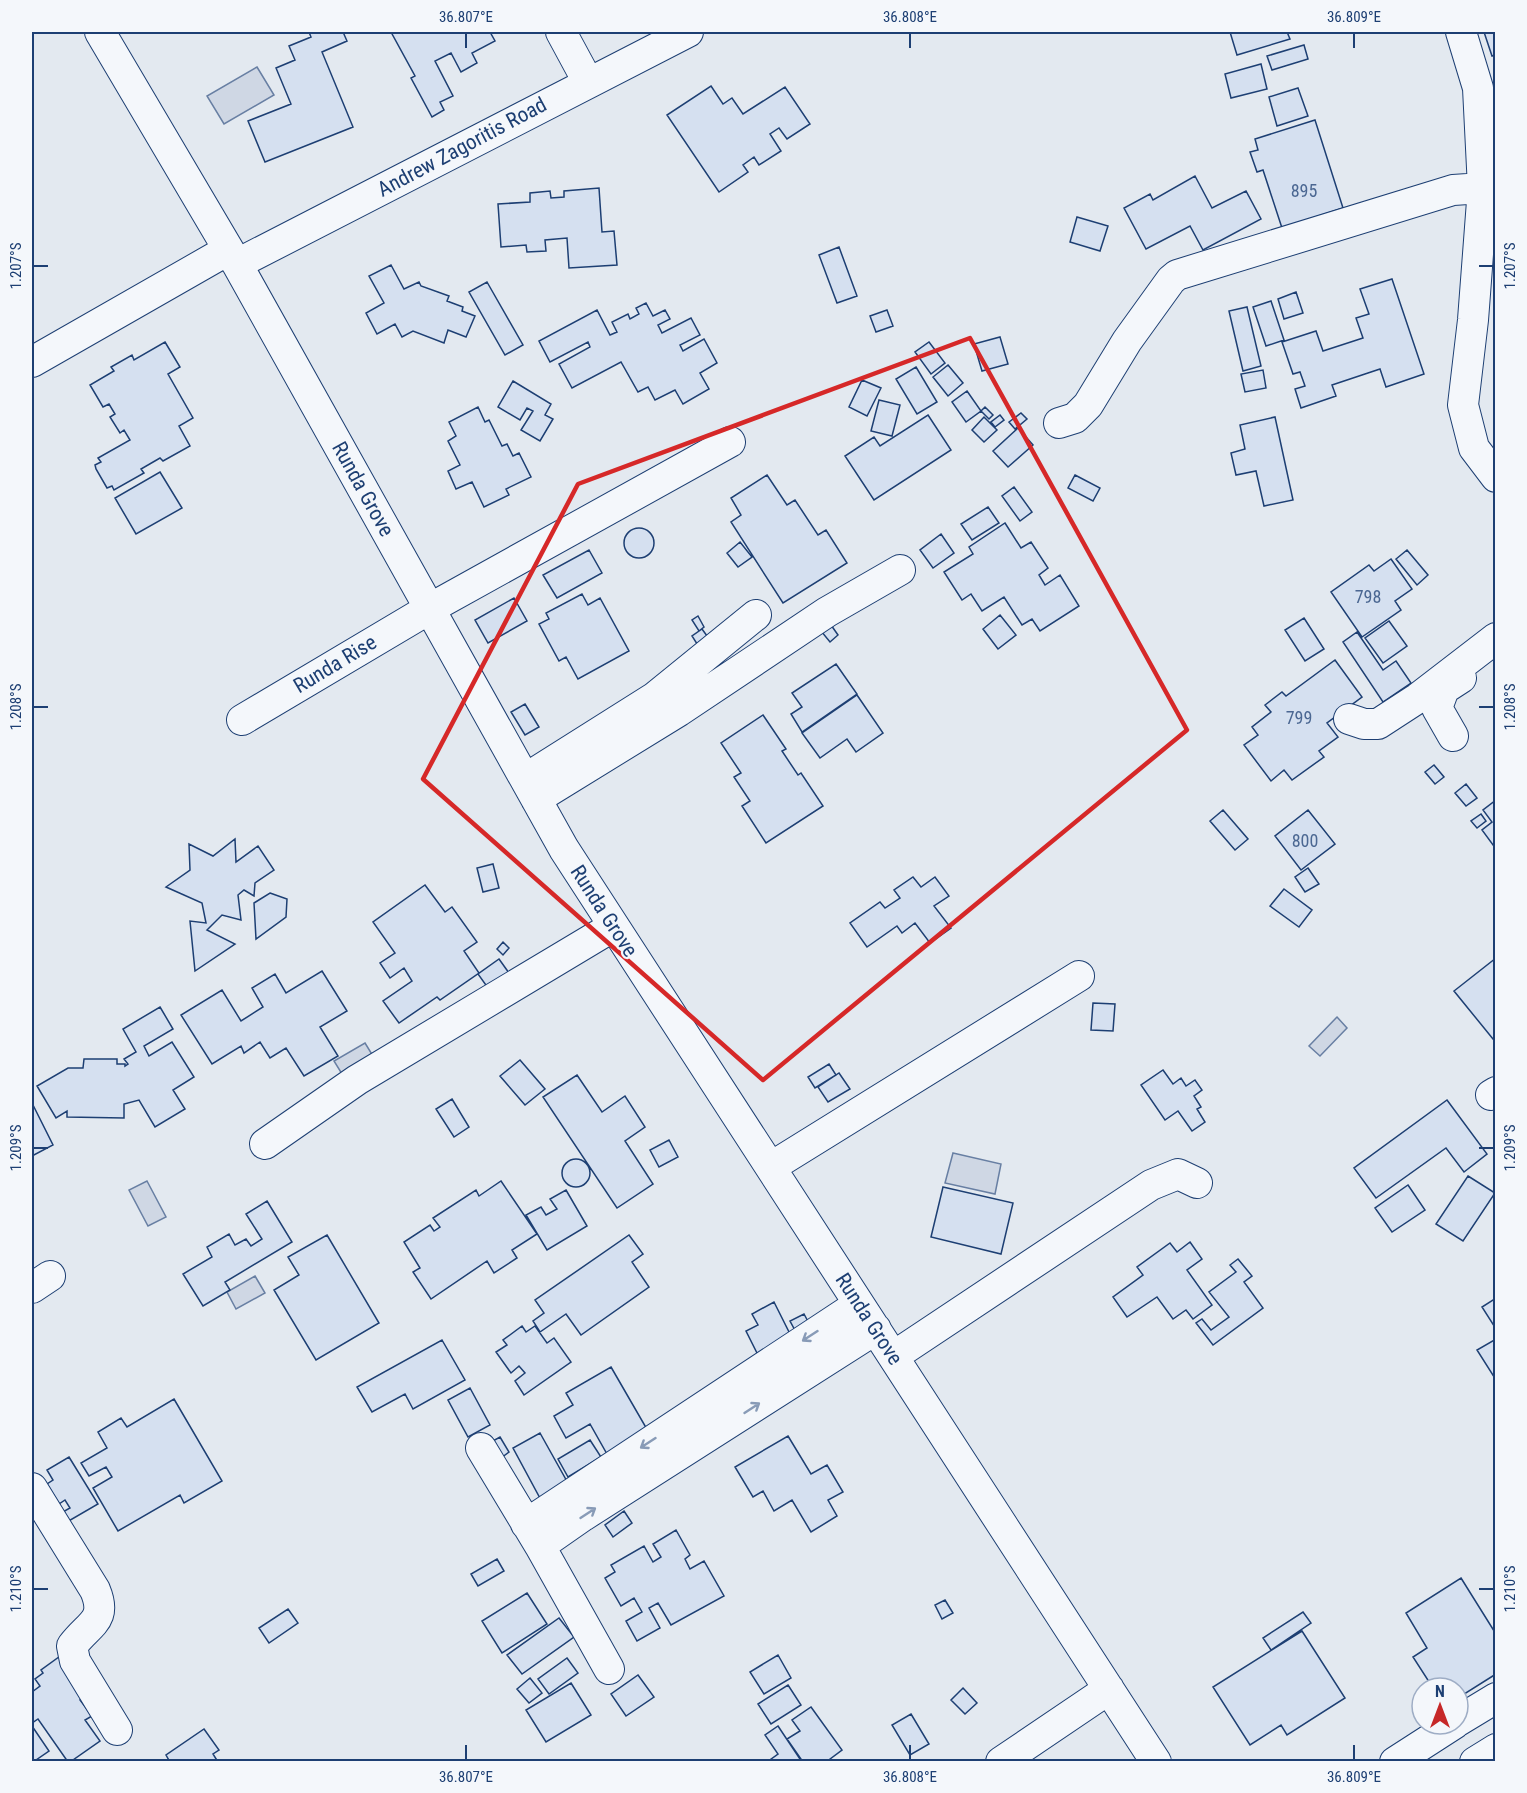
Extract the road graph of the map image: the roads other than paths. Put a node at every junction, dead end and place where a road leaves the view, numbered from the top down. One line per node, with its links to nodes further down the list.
1 (100, 32): 7 (street, Runda Grove)
2 (561, 32): 5 (street)
3 (688, 32): 5 (street, Andrew Zagoritis Road)
4 (1461, 32): 6 (street)
5 (588, 82): 7 (street, Andrew Zagoritis Road)
6 (1483, 188): 8 (street); 10 (street)
7 (232, 257): 9 (street, Andrew Zagoritis Road); 14 (street, Runda Grove)
8 (1486, 272): 12 (street)
9 (32, 362)
10 (1059, 423)
11 (730, 442): 14 (street, Runda Rise)
12 (1496, 477)
13 (900, 570): 21 (street)
14 (429, 609): 19 (street, Runda Rise); 21 (street, Runda Grove)
15 (756, 615): 21 (street)
16 (1496, 638): 18 (street)
17 (1496, 654): 20 (street)
18 (1349, 719)
19 (242, 720)
20 (1453, 736)
21 (530, 789): 22 (street, Runda Grove)
22 (614, 926): 24 (street); 25 (street, Runda Grove)
23 (1079, 976): 25 (street)
24 (265, 1144)
25 (771, 1167): 27 (street, Runda Grove)
26 (1197, 1184): 29 (street)
27 (859, 1304): 28 (street, Runda Grove); 32 (street, one-way to 32)
28 (876, 1329): 29 (street, Runda Grove); 32 (street, one-way to 28)
29 (894, 1356): 34 (street, Runda Grove)
30 (481, 1448): 32 (street)
31 (32, 1488): 37 (street)
32 (533, 1535): 33 (street)
33 (609, 1669)
34 (1109, 1689): 40 (street); 41 (street, Runda Grove)
35 (1496, 1698): 36 (street)
36 (1470, 1714)
37 (117, 1730)
38 (1435, 1736): 42 (street)
39 (1496, 1749): 43 (street)
40 (1001, 1761)
41 (1156, 1761)
42 (1395, 1761)
43 (1475, 1761)

